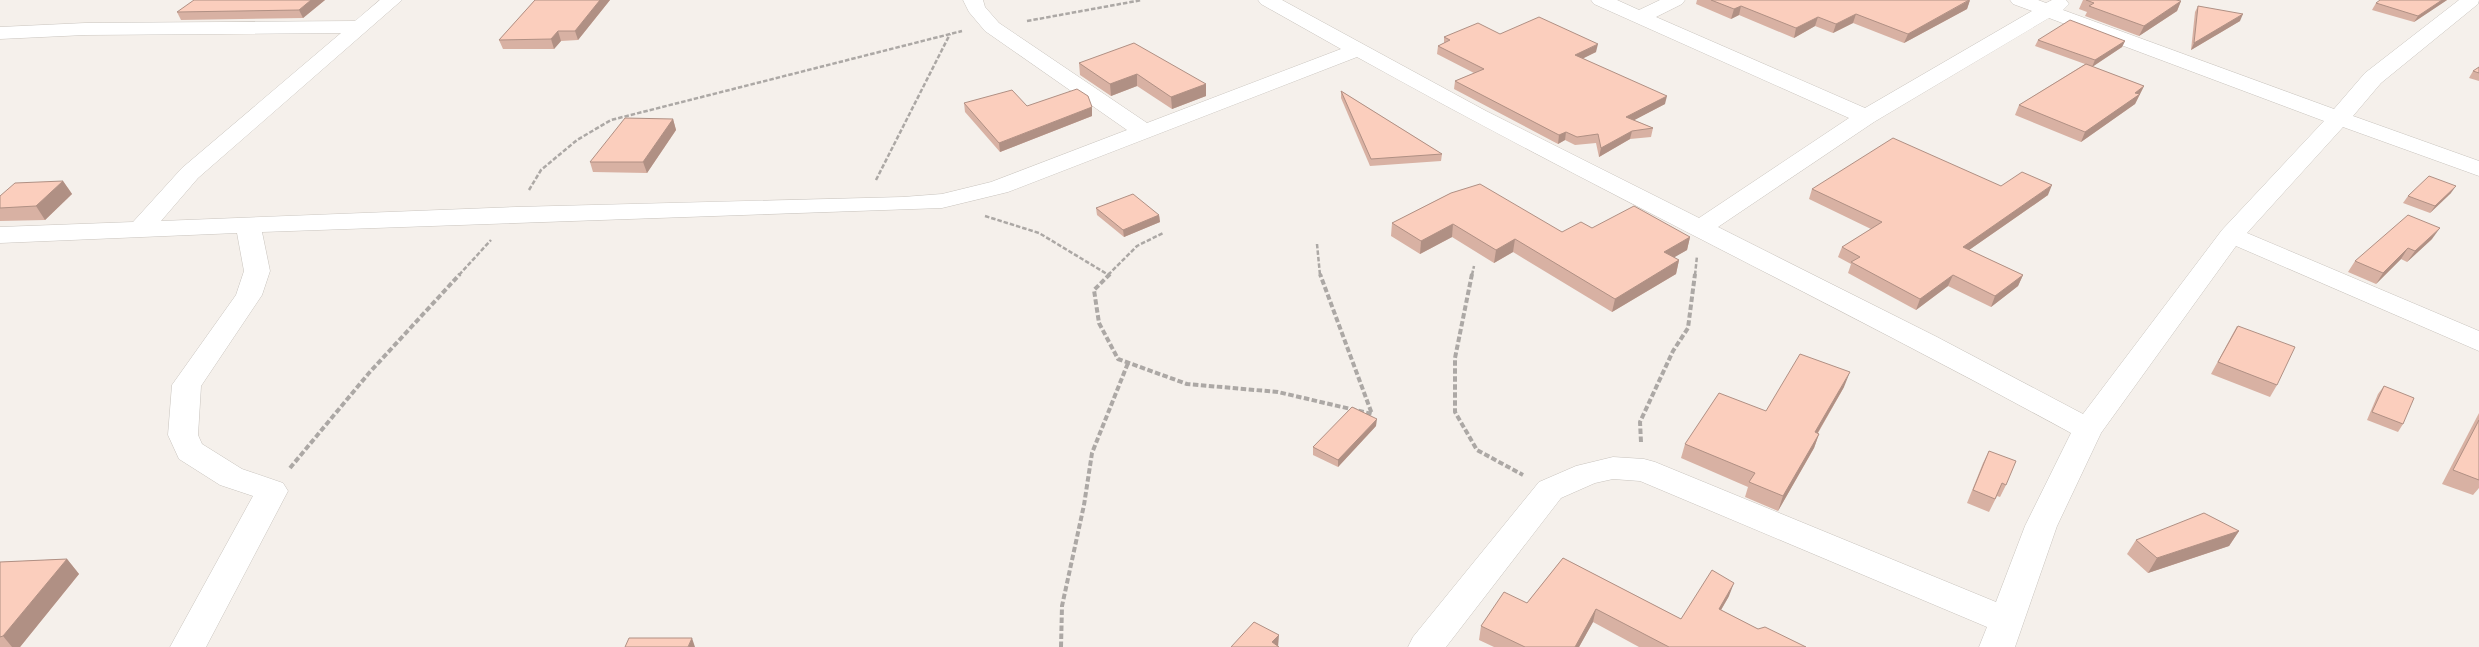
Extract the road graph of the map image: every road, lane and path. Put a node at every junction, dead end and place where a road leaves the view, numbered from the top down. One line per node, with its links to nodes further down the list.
1 (392, 0): 11 (street)
2 (973, 0): 12 (street)
3 (1142, 0): 12 (path)
4 (1268, 0): 15 (street)
5 (1601, 0): 10 (street)
6 (1674, 0): 10 (street)
7 (2020, 0): 9 (street)
8 (2471, 0): 17 (street)
9 (2057, 5): 16 (street); 17 (street)
10 (1640, 17): 16 (street)
11 (360, 27): 13 (street); 25 (street)
12 (992, 27): 14 (path); 18 (street)
13 (0, 33)
14 (950, 33): 21 (path); 22 (path)
15 (1357, 50): 18 (street); 24 (street)
16 (1866, 117): 24 (street)
17 (2338, 119): 19 (street); 28 (street)
18 (1144, 131): 20 (street)
19 (2479, 168)
20 (942, 201): 21 (street); 31 (path)
21 (863, 205): 22 (street)
22 (516, 214): 23 (street); 37 (path)
23 (247, 224): 25 (street); 37 (street)
24 (1700, 228): 34 (street); 35 (path)
25 (140, 229): 27 (street)
26 (1163, 233): 31 (path)
27 (0, 235)
28 (2231, 235): 32 (street); 34 (street)
29 (1317, 244): 33 (path)
30 (1474, 266): 36 (path)
31 (1108, 274): 33 (path)
32 (2479, 342)
33 (1128, 363): 40 (path)
34 (2088, 429): 38 (street)
35 (1644, 470): 36 (street); 38 (street)
36 (1550, 490): 41 (street)
37 (272, 491): 39 (street)
38 (2001, 633)
39 (188, 647)
40 (1061, 647)
41 (1426, 647)

